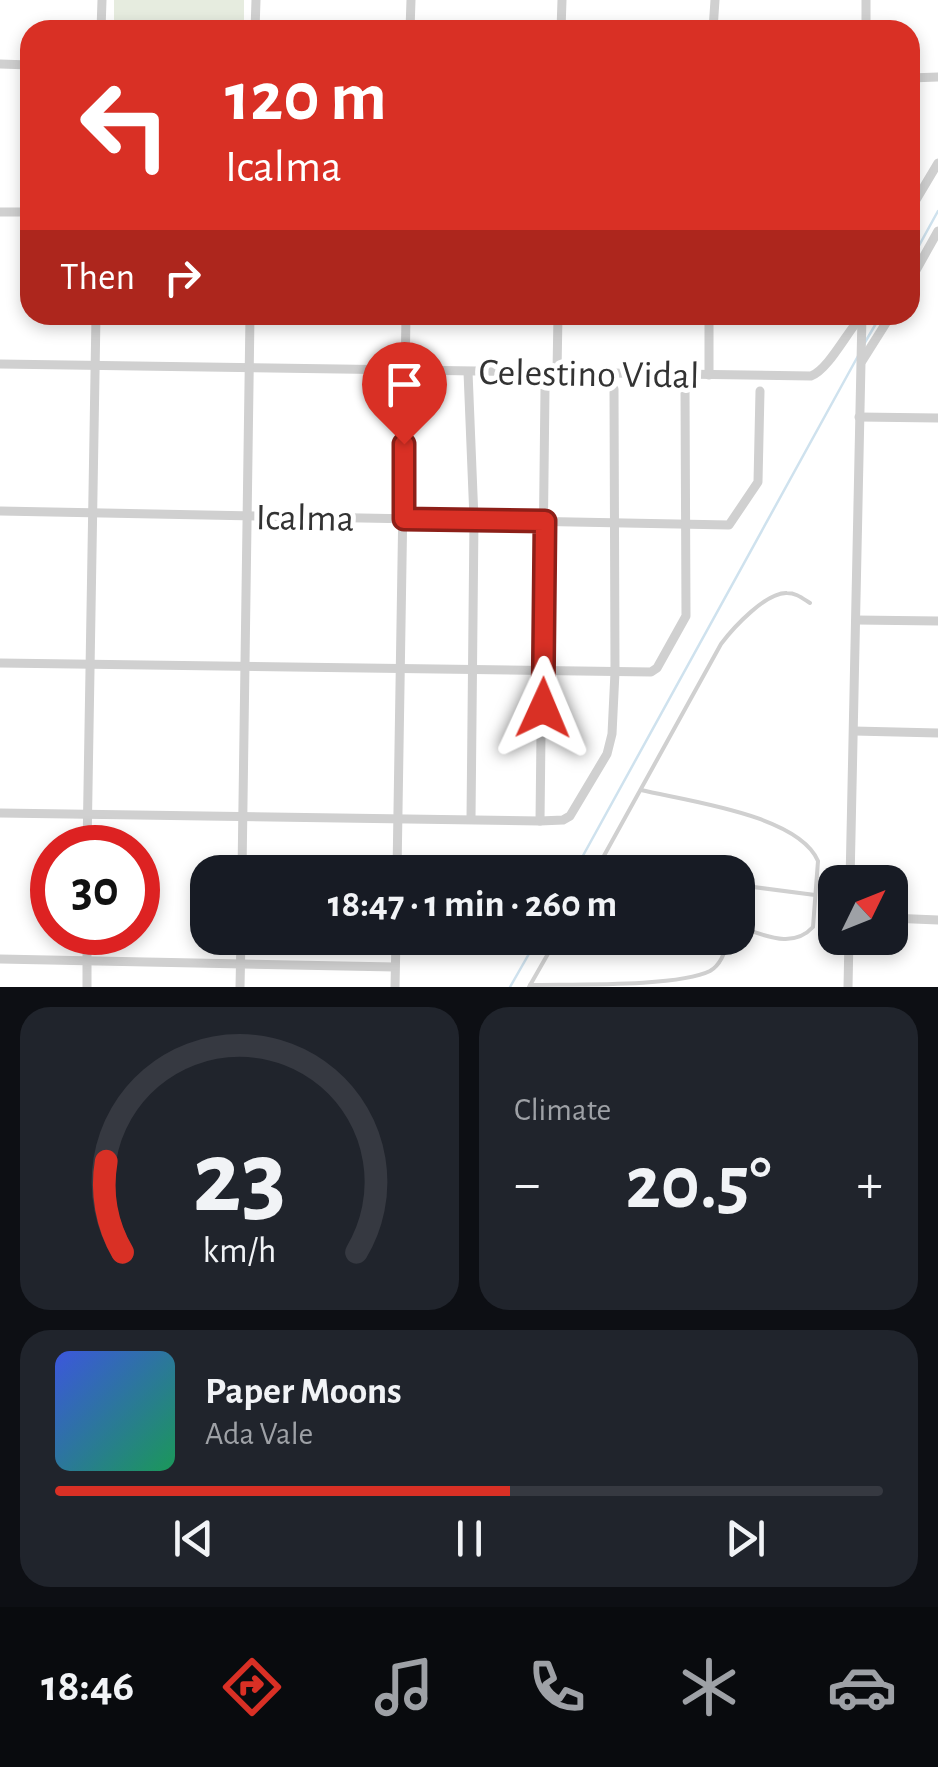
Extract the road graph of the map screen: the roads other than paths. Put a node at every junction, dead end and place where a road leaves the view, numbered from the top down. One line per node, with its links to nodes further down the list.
1 (938, 163): 2 (street)
2 (920, 193)
3 (938, 231): 4 (street)
4 (920, 263)
5 (96, 325): 15 (street)
6 (250, 325): 16 (street)
7 (406, 325): 17 (street)
8 (558, 325): 18 (street)
9 (709, 325): 20 (street)
10 (855, 325): 20 (street, Celestino Vidal)
11 (862, 325): 13 (street)
12 (885, 325): 13 (street)
13 (860, 363): 25 (street)
14 (0, 364): 15 (street, Celestino Vidal)
15 (95, 365): 16 (street, Celestino Vidal); 28 (street)
16 (249, 368): 17 (street, Celestino Vidal); 29 (street)
17 (405, 370): 19 (street, Celestino Vidal); 30 (street)
18 (557, 371): 19 (street, Celestino Vidal); 20 (street, Celestino Vidal)
19 (468, 372): 31 (street)
20 (709, 374)
21 (684, 386): 34 (street)
22 (545, 388): 32 (street)
23 (614, 389): 33 (street)
24 (760, 391): 34 (street, Icalma)
25 (859, 417): 26 (street); 36 (street)
26 (938, 418)
27 (0, 512): 28 (street, Icalma)
28 (92, 513): 29 (street, Icalma); 39 (street)
29 (246, 516): 30 (street, Icalma); 40 (street)
30 (404, 519): 31 (street, Icalma); 41 (street)
31 (474, 519): 32 (street, Icalma); 42 (street)
32 (545, 521): 33 (street, Icalma); 43 (street)
33 (615, 522): 34 (street, Icalma); 44 (street)
34 (686, 524): 44 (street)
35 (810, 602): 47 (lane)
36 (856, 620): 37 (street); 45 (street)
37 (938, 621)
38 (0, 663): 39 (street)
39 (88, 664): 40 (street); 49 (street)
40 (246, 664): 41 (street); 50 (street)
41 (400, 668): 42 (street); 52 (street)
42 (473, 669): 43 (street); 51 (street)
43 (544, 671): 44 (street); 53 (street)
44 (616, 672): 53 (street)
45 (854, 732): 46 (street); 58 (street)
46 (938, 733)
47 (641, 790): 57 (lane); 60 (lane)
48 (0, 813): 49 (street)
49 (86, 813): 50 (street); 54 (street)
50 (243, 817): 52 (street); 55 (street)
51 (471, 819): 52 (street); 53 (street)
52 (398, 820): 56 (street)
53 (540, 821)
54 (86, 825)
55 (242, 855)
56 (397, 855)
57 (604, 855)
58 (850, 865)
59 (755, 887): 60 (lane)
60 (816, 895): 63 (lane)
61 (908, 919): 62 (street)
62 (938, 920)
63 (755, 931)
64 (88, 955): 71 (street)
65 (240, 955): 72 (street)
66 (395, 955): 73 (street)
67 (547, 955): 74 (lane)
68 (722, 955): 74 (lane)
69 (849, 955): 78 (street)
70 (0, 959): 71 (street)
71 (88, 962): 72 (street); 75 (street)
72 (240, 965): 73 (street); 76 (street)
73 (395, 967): 77 (street)
74 (530, 986)
75 (87, 987)
76 (240, 987)
77 (395, 987)
78 (848, 987)

